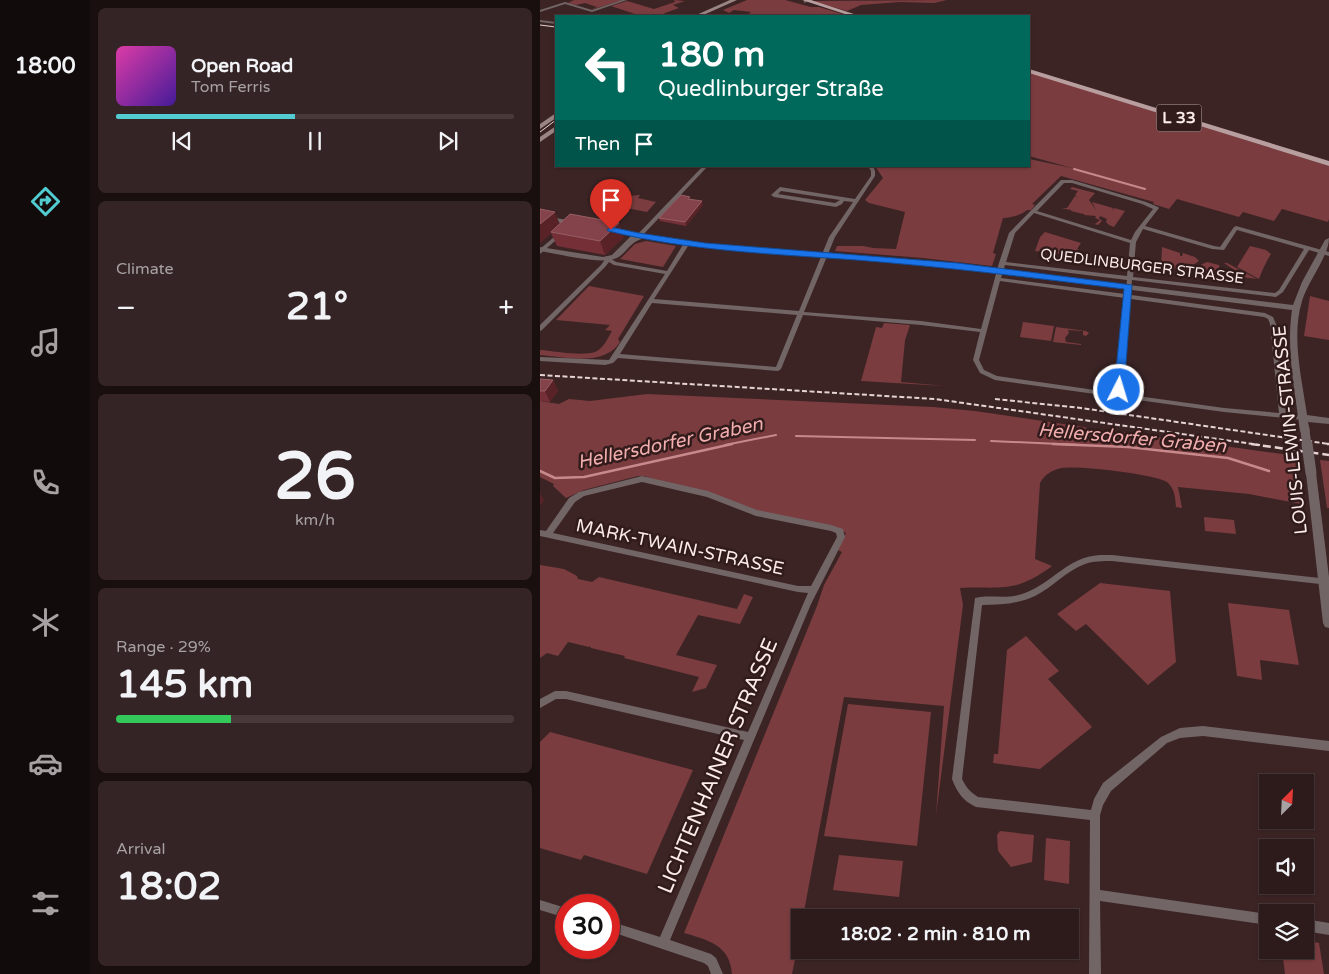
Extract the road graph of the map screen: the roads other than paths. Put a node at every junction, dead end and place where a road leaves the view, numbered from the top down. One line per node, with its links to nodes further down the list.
1 (625, 0): 7 (street)
2 (734, 0): 5 (main road)
3 (740, 0): 6 (main road)
4 (807, 1): 10 (main road)
5 (712, 9): 6 (street); 8 (main road)
6 (719, 10): 9 (main road)
7 (540, 11)
8 (699, 15)
9 (710, 15)
10 (854, 15)
11 (540, 22): 12 (street)
12 (555, 24)
13 (540, 26): 14 (street)
14 (555, 28)
15 (1030, 71): 20 (main road, L 33)
16 (555, 115): 17 (main road)
17 (540, 127)
18 (555, 129): 19 (main road)
19 (540, 140)
20 (1329, 164)
21 (705, 167): 31 (street)
22 (871, 167): 24 (street)
23 (843, 199): 23 (street); 24 (street)
24 (856, 201): 38 (street)
25 (1033, 211): 29 (street); 33 (street); 40 (street)
26 (540, 217): 27 (street)
27 (573, 223): 28 (street); 36 (street)
28 (580, 224)
29 (1142, 227): 33 (street); 35 (street)
30 (608, 229): 31 (street, QUEDLINBURGER STRASSE)
31 (639, 236): 34 (street, QUEDLINBURGER STRASSE); 39 (street)
32 (1329, 240): 37 (street, LOUIS-LEWIN-STRASSE)
33 (1133, 242): 42 (street)
34 (687, 243): 38 (street, QUEDLINBURGER STRASSE); 41 (street)
35 (1307, 248): 37 (street); 42 (street, QUEDLINBURGER STRASSE)
36 (541, 250): 39 (street)
37 (1326, 253): 45 (street, LOUIS-LEWIN-STRASSE)
38 (824, 254): 40 (street, QUEDLINBURGER STRASSE); 46 (street)
39 (608, 259): 41 (street); 48 (street)
40 (1000, 271): 42 (street, QUEDLINBURGER STRASSE); 43 (street, QUEDLINBURGER STRASSE); 49 (street)
41 (668, 273): 44 (street)
42 (1129, 282): 43 (street); 45 (street, QUEDLINBURGER STRASSE)
43 (1127, 296): 47 (street, QUEDLINBURGER STRASSE); 52 (street)
44 (651, 300): 46 (street); 50 (street)
45 (1296, 308): 54 (street, LOUIS-LEWIN-STRASSE)
46 (802, 313): 49 (street); 50 (street)
47 (1269, 316): 53 (street, LOUIS-LEWIN-STRASSE)
48 (540, 329)
49 (984, 331): 52 (street)
50 (616, 356): 51 (street)
51 (540, 359)
52 (1119, 395): 53 (street)
53 (1283, 415): 54 (street)
54 (1304, 418): 55 (street); 57 (street, LOUIS-LEWIN-STRASSE, bridge)
55 (1329, 421)
56 (544, 534): 58 (street, MARK-TWAIN-STRASSE); 58 (street, LICHTENHAINER STRASSE)
57 (1326, 582): 59 (street, LOUIS-LEWIN-STRASSE); 63 (street)
58 (812, 590): 61 (street, LICHTENHAINER STRASSE)
59 (1329, 623)
60 (540, 704): 61 (street)
61 (749, 737): 71 (street, LICHTENHAINER STRASSE)
62 (1329, 746): 63 (street)
63 (1095, 815): 64 (street)
64 (1096, 895): 67 (street); 73 (street)
65 (540, 905): 66 (street)
66 (555, 910)
67 (1259, 919)
68 (1314, 926): 69 (street)
69 (1329, 928)
70 (620, 929): 71 (street)
71 (663, 943): 72 (street)
72 (717, 974)
73 (1095, 974)

